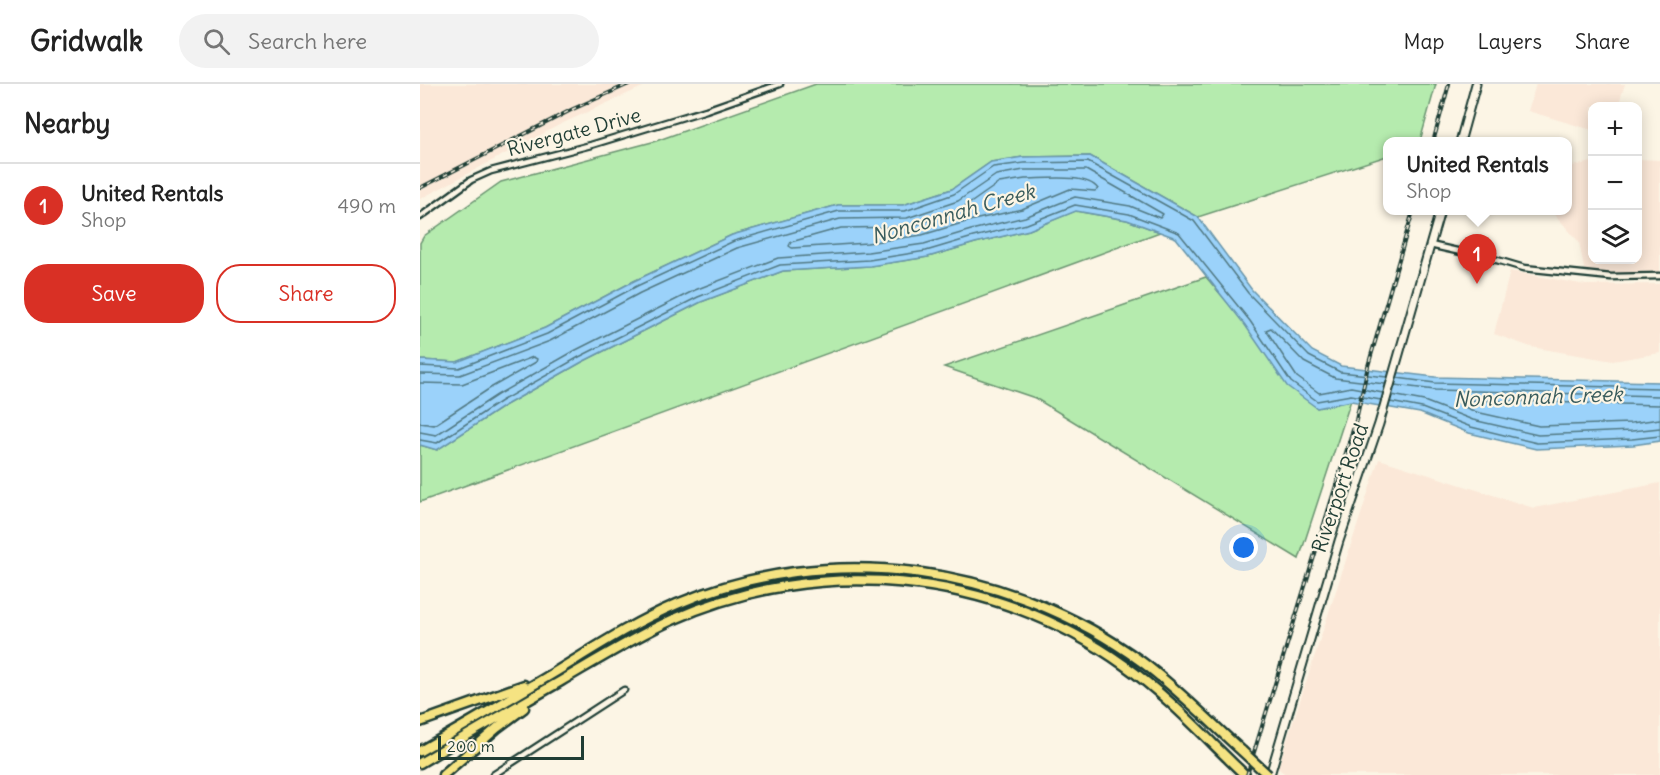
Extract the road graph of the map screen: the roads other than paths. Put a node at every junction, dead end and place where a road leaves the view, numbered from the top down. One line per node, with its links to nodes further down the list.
1 (780, 84): 5 (street, Rivergate Drive)
2 (1476, 84): 3 (main road)
3 (1461, 137)
4 (1439, 215): 6 (main road, Riverport Road)
5 (420, 217)
6 (1430, 245): 7 (street); 17 (main road, Riverport Road)
7 (1660, 276)
8 (550, 675): 11 (highway); 12 (highway); 17 (highway, bridge)
9 (554, 685): 13 (highway); 14 (highway); 16 (highway)
10 (624, 690): 15 (street)
11 (420, 722)
12 (420, 751)
13 (420, 763)
14 (443, 775)
15 (493, 775)
16 (1245, 775)
17 (1269, 775)

